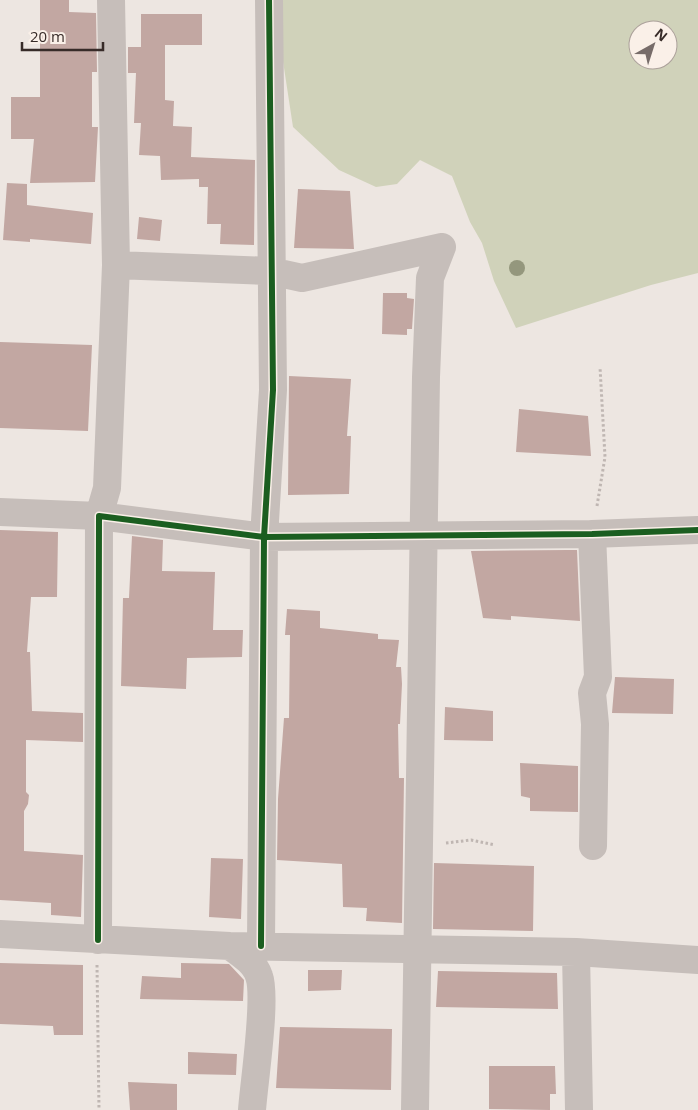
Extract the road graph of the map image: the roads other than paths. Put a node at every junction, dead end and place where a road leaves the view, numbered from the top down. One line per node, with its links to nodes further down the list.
1 (111, 0): 3 (street)
2 (269, 0): 4 (street)
3 (116, 265): 4 (street); 6 (street)
4 (270, 271): 8 (street); 10 (street)
5 (0, 512): 6 (street)
6 (99, 516): 10 (street); 13 (street)
7 (698, 530): 9 (street)
8 (424, 534): 9 (street); 10 (street); 16 (street)
9 (592, 534): 11 (street)
10 (264, 537): 15 (street)
11 (593, 846)
12 (0, 934): 13 (street)
13 (98, 940): 14 (street)
14 (230, 946): 15 (street); 19 (street)
15 (261, 946): 16 (street)
16 (417, 950): 17 (street); 20 (street)
17 (576, 952): 18 (street); 21 (street)
18 (698, 960)
19 (252, 1110)
20 (415, 1110)
21 (580, 1110)

